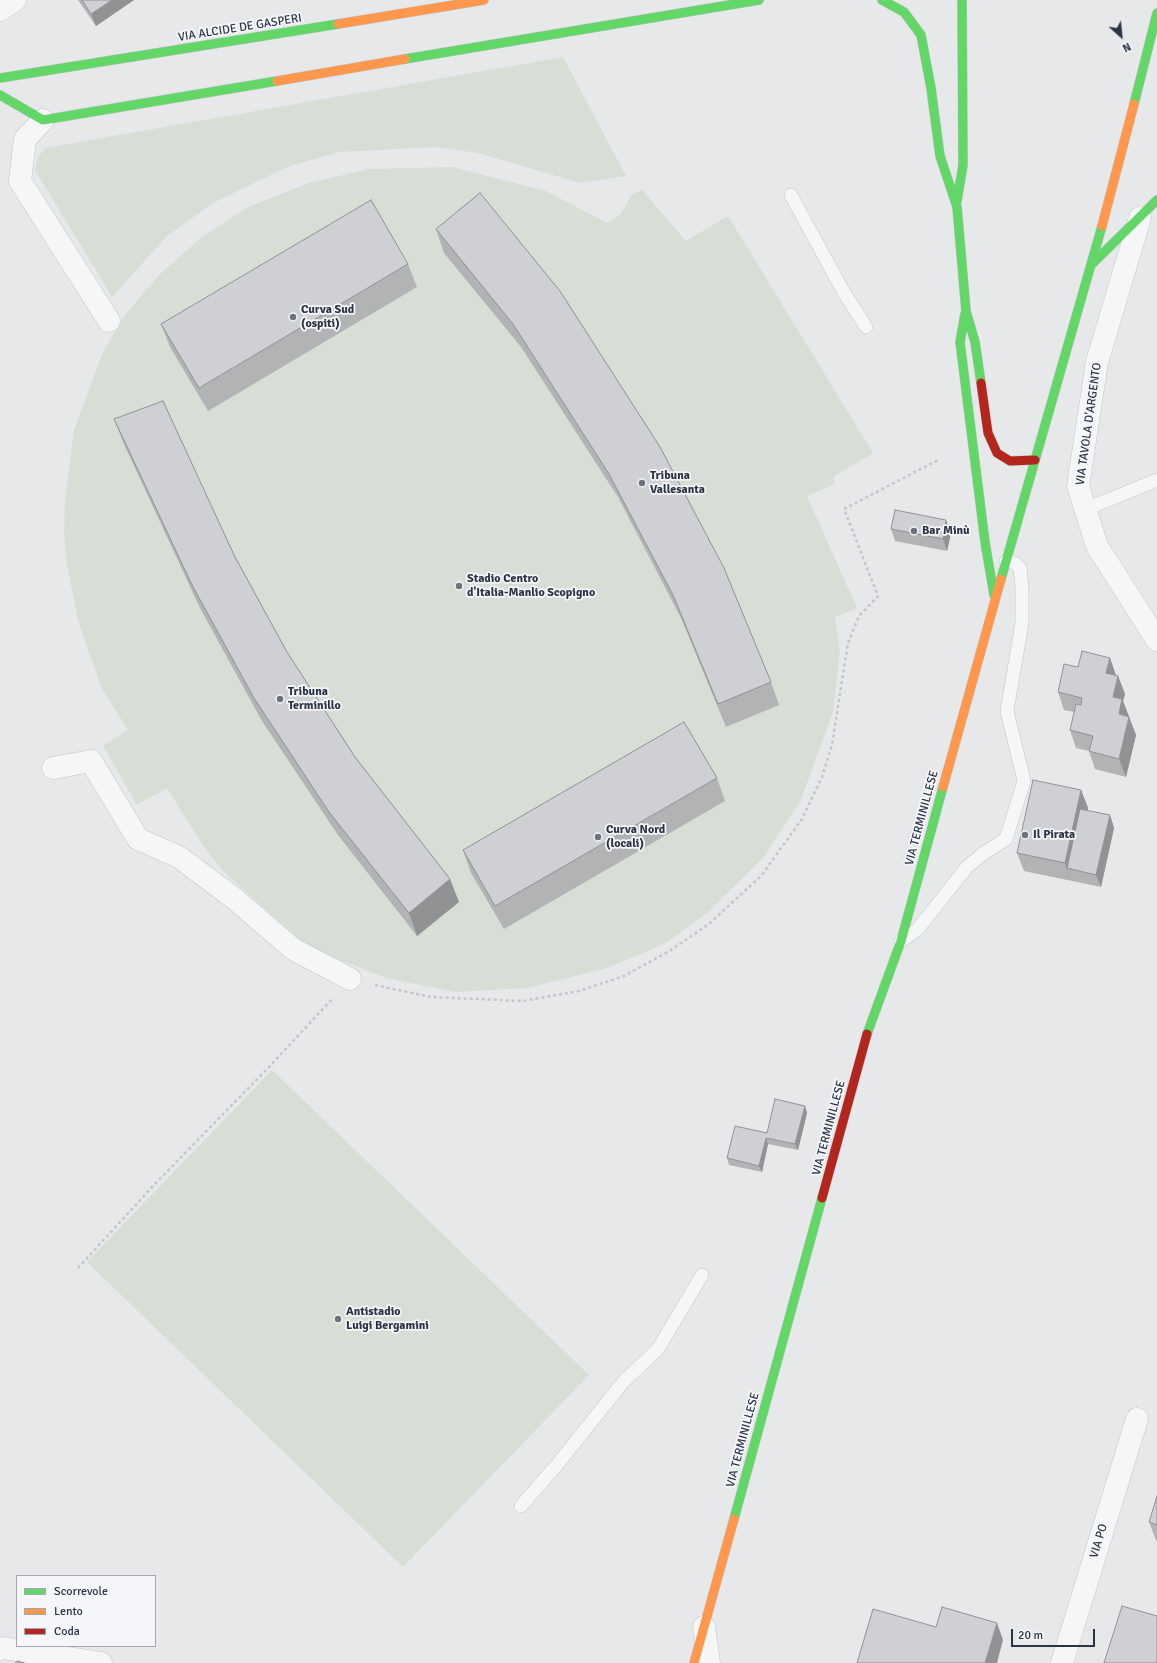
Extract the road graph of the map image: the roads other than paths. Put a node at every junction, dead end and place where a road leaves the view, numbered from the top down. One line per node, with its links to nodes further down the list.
1 (15, 0): 6 (street)
2 (484, 0): 8 (street, VIA ALCIDE DE GASPERI)
3 (759, 0): 10 (street)
4 (882, 0): 13 (street)
5 (962, 0): 13 (street)
6 (0, 10)
7 (1157, 13): 15 (street, VIA TERMINILLESE)
8 (0, 78)
9 (0, 95): 10 (street)
10 (43, 120): 17 (street)
11 (791, 195): 18 (lane)
12 (1157, 200): 14 (street)
13 (957, 207): 16 (street)
14 (1140, 218): 15 (street); 21 (street, VIA TAVOLA D'ARGENTO)
15 (1092, 264): 19 (street, VIA TERMINILLESE)
16 (966, 311): 19 (street); 23 (street)
17 (108, 321)
18 (866, 327)
19 (1034, 460): 22 (street, VIA TERMINILLESE)
20 (1157, 480): 21 (lane)
21 (1086, 509): 24 (street, VIA TAVOLA D'ARGENTO)
22 (1006, 561): 23 (street, VIA TERMINILLESE); 26 (lane)
23 (995, 601): 26 (street, VIA TERMINILLESE)
24 (1157, 640)
25 (53, 768): 27 (street)
26 (901, 940): 31 (street, VIA TERMINILLESE)
27 (350, 979)
28 (702, 1274): 30 (lane)
29 (1137, 1419): 36 (street, VIA PO)
30 (521, 1506)
31 (704, 1627): 34 (street, VIA TERMINILLESE); 35 (street)
32 (0, 1649): 33 (street)
33 (100, 1663)
34 (694, 1663)
35 (709, 1663)
36 (1062, 1663)

